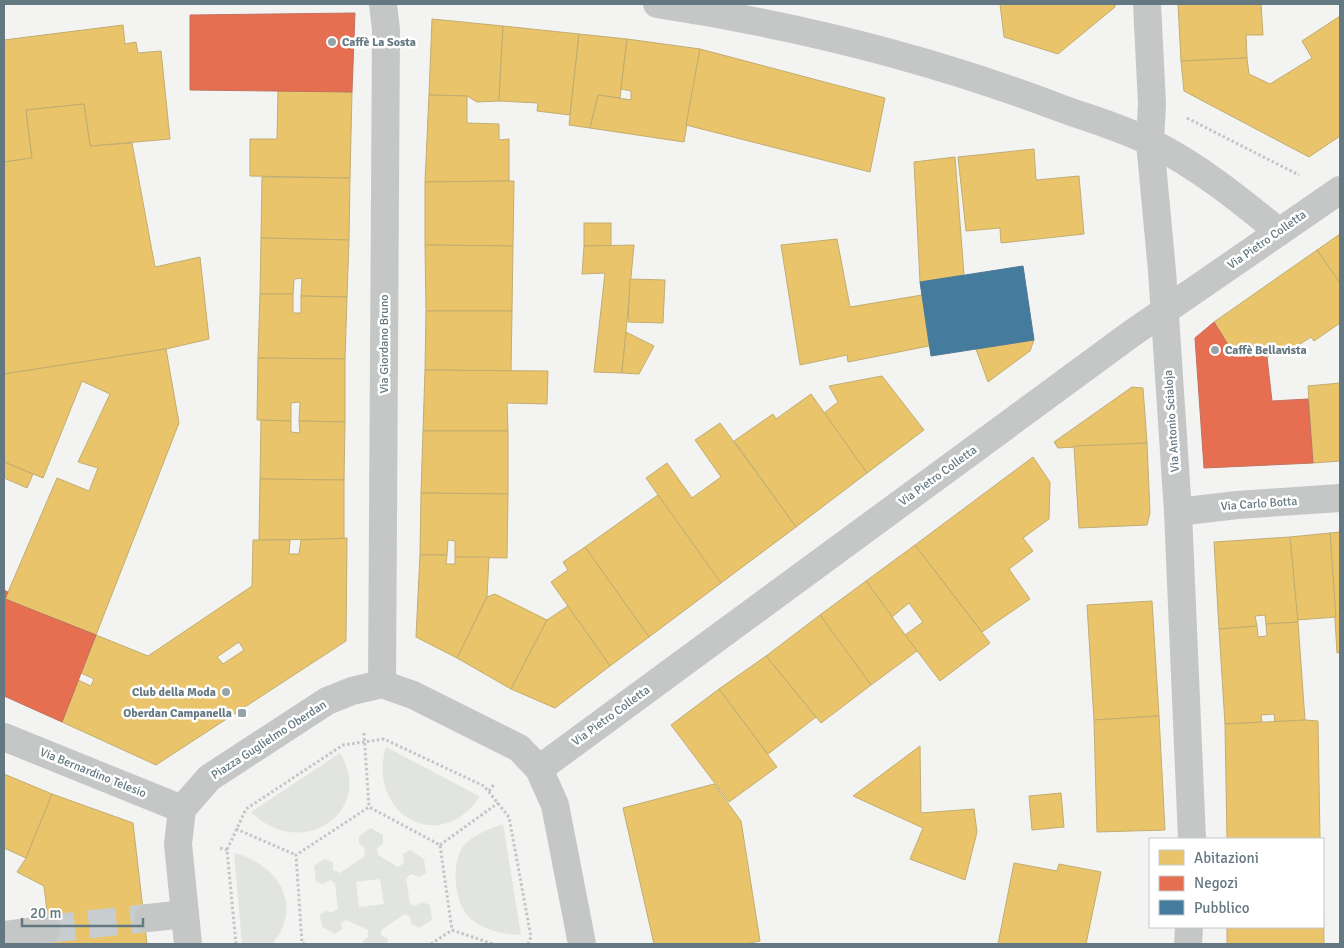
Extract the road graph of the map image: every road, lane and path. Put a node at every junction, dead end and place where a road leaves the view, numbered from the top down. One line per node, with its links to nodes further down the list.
1 (382, 4): 12 (street, Via Giordano Bruno)
2 (657, 4): 5 (street)
3 (1147, 4): 5 (street, Via Antonio Scialoja)
4 (1180, 115): 6 (path)
5 (1150, 142): 8 (street); 9 (street, Via Antonio Scialoja)
6 (1304, 177)
7 (1340, 190): 8 (street, Via Pietro Colletta)
8 (1279, 232): 9 (street, Via Pietro Colletta)
9 (1165, 311): 11 (street, Via Antonio Scialoja); 16 (street, Via Pietro Colletta)
10 (1340, 498): 11 (street, Via Carlo Botta)
11 (1178, 512): 23 (street, Via Antonio Scialoja)
12 (382, 684): 16 (street); 21 (street, Piazza Guglielmo Oberdan)
13 (364, 733): 15 (path)
14 (4, 737): 21 (street, Via Bernardino Telesio)
15 (365, 742): 18 (path); 20 (path); 22 (path)
16 (539, 769): 40 (street)
17 (495, 784): 18 (path)
18 (489, 791): 19 (path)
19 (498, 803): 24 (path); 39 (path)
20 (369, 807): 24 (path); 27 (path)
21 (182, 809): 28 (street)
22 (236, 829): 26 (path); 27 (path)
23 (1192, 838)
24 (440, 845): 32 (path)
25 (220, 848): 26 (path)
26 (227, 850): 35 (path)
27 (296, 855): 36 (path)
28 (185, 914): 29 (street); 34 (street)
29 (148, 918)
30 (1189, 928): 41 (street)
31 (47, 929): 33 (street)
32 (452, 930): 37 (path); 38 (path)
33 (4, 935)
34 (188, 944)
35 (236, 944)
36 (303, 944)
37 (431, 944)
38 (493, 944)
39 (528, 944)
40 (582, 944)
41 (1188, 944)

